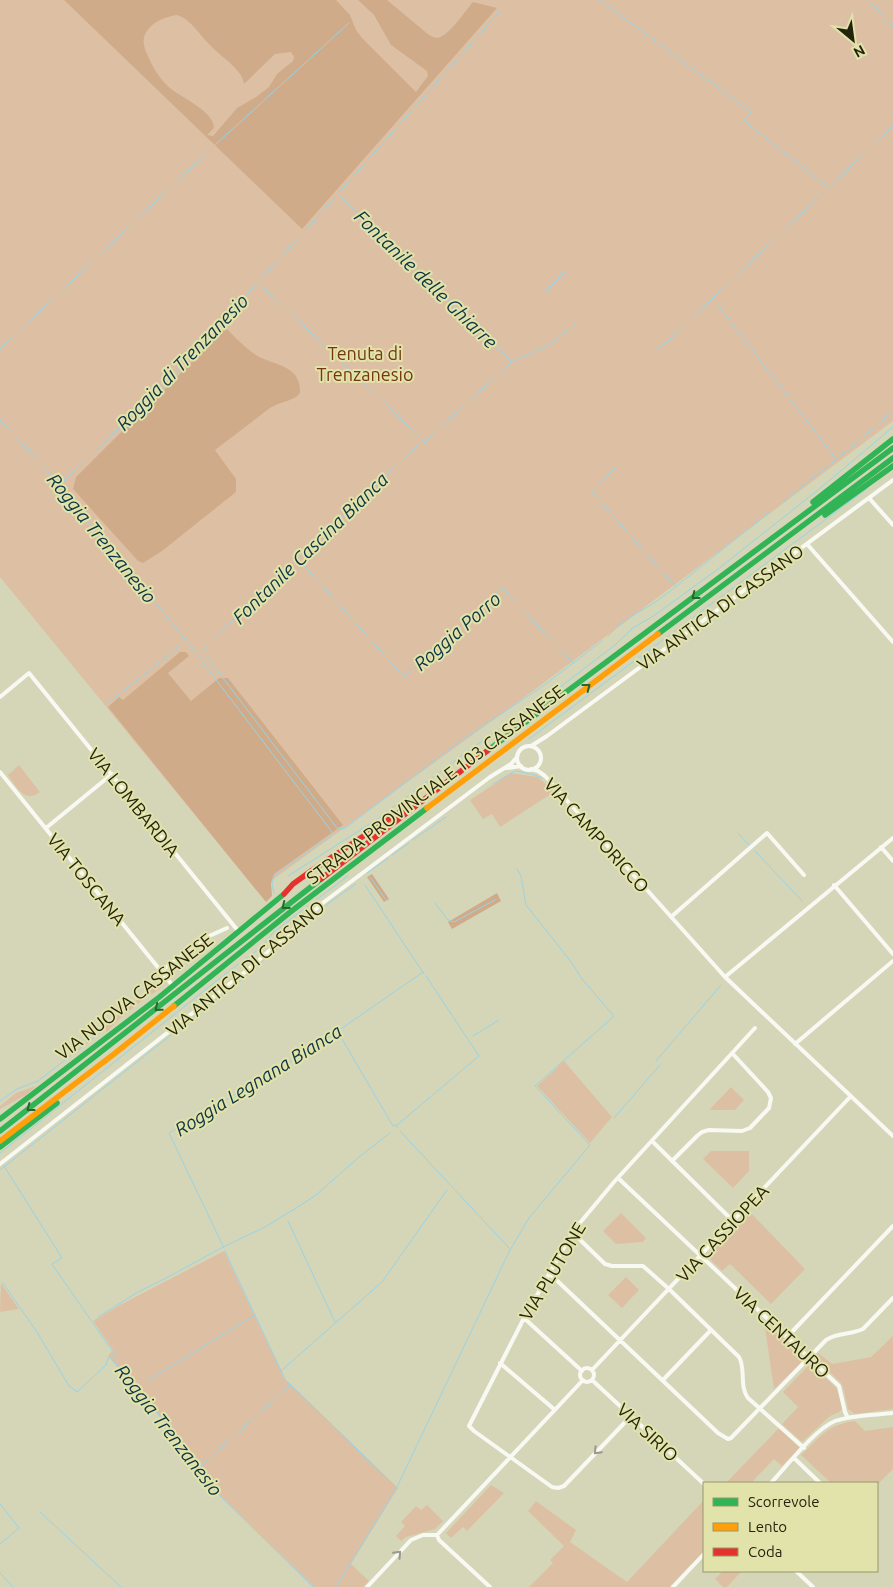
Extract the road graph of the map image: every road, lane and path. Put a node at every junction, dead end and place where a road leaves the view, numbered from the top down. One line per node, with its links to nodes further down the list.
1 (893, 439): 10 (main road)
2 (893, 448): 10 (main road, STRADA PROVINCIALE 103 CASSANESE)
3 (893, 458): 9 (main road, STRADA PROVINCIALE 103 CASSANESE)
4 (893, 466): 9 (main road)
5 (893, 480): 6 (street, VIA ANTICA DI CASSANO)
6 (869, 498): 7 (street); 8 (street, VIA ANTICA DI CASSANO)
7 (893, 525)
8 (806, 544): 11 (street); 13 (street, VIA ANTICA DI CASSANO)
9 (750, 565): 42 (main road, STRADA PROVINCIALE 103 CASSANESE, one-way to 9)
10 (734, 567): 24 (main road, STRADA PROVINCIALE 103 CASSANESE, one-way to 24)
11 (893, 642)
12 (0, 696): 21 (street, VIA LOMBARDIA)
13 (547, 736): 14 (street, VIA ANTICA DI CASSANO); 15 (street)
14 (531, 746): 15 (street); 16 (street)
15 (539, 751): 17 (street)
16 (517, 757): 18 (street); 22 (street, VIA ANTICA DI CASSANO)
17 (541, 762): 19 (street); 23 (street)
18 (521, 766): 19 (street); 22 (street, VIA ANTICA DI CASSANO)
19 (531, 770): 23 (street, VIA CAMPORICCO)
20 (0, 772): 25 (street, VIA TOSCANA)
21 (112, 774): 25 (street); 33 (street, VIA LOMBARDIA)
22 (492, 776): 51 (street, VIA ANTICA DI CASSANO)
23 (545, 776): 31 (street, VIA CAMPORICCO)
24 (434, 791): 33 (main road, VIA NUOVA CASSANESE); 45 (main road, STRADA PROVINCIALE 103 CASSANESE, one-way to 45)
25 (46, 828): 36 (street, VIA TOSCANA)
26 (893, 838): 27 (street)
27 (882, 848): 28 (street); 30 (street)
28 (893, 861)
29 (804, 875): 31 (street)
30 (834, 885): 34 (street); 37 (street)
31 (672, 917): 37 (street, VIA CAMPORICCO)
32 (227, 928): 36 (street)
33 (239, 932): 38 (main road, VIA NUOVA CASSANESE)
34 (893, 954)
35 (893, 961): 40 (street)
36 (162, 971): 38 (street, VIA TOSCANA)
37 (725, 977): 40 (street, VIA CAMPORICCO)
38 (173, 986): 44 (main road, VIA NUOVA CASSANESE)
39 (754, 1028): 41 (street, VIA PLUTONE)
40 (795, 1044): 43 (street, VIA CAMPORICCO)
41 (732, 1053): 48 (street, VIA PLUTONE); 50 (street)
42 (114, 1054): 47 (main road, STRADA PROVINCIALE 103 CASSANESE); 49 (main road)
43 (851, 1096): 46 (street, VIA CAMPORICCO); 53 (street, VIA CASSIOPEA)
44 (0, 1119)
45 (0, 1131)
46 (893, 1136)
47 (0, 1141)
48 (652, 1141): 50 (street); 52 (street, VIA PLUTONE)
49 (0, 1147)
50 (672, 1161): 53 (street)
51 (0, 1164)
52 (618, 1178): 55 (street, VIA PLUTONE); 56 (street, VIA CENTAURO)
53 (733, 1221): 56 (street, VIA CASSIOPEA)
54 (893, 1226): 62 (street)
55 (572, 1232): 57 (street, VIA PLUTONE); 58 (street)
56 (701, 1255): 58 (street, VIA CASSIOPEA); 62 (street, VIA CENTAURO)
57 (549, 1273): 60 (street, VIA PLUTONE); 63 (street)
58 (669, 1289): 61 (street); 63 (street, VIA CASSIOPEA)
59 (893, 1298): 64 (street)
60 (524, 1318): 65 (street, VIA PLUTONE); 66 (street)
61 (711, 1330): 70 (street); 71 (street)
62 (787, 1337): 64 (street, VIA CENTAURO)
63 (620, 1341): 67 (street, VIA CASSIOPEA); 70 (street)
64 (808, 1357): 71 (street); 75 (street, VIA CENTAURO)
65 (500, 1363): 72 (street); 77 (street, VIA PLUTONE)
66 (582, 1370): 67 (street); 68 (street)
67 (592, 1370): 69 (street)
68 (583, 1380): 69 (street); 72 (street)
69 (592, 1380): 74 (street, VIA SIRIO)
70 (663, 1380): 71 (street)
71 (759, 1409): 76 (street)
72 (555, 1410): 77 (street)
73 (893, 1413): 75 (street)
74 (631, 1416): 77 (street, one-way to 77); 81 (street, VIA SIRIO)
75 (848, 1418): 76 (street)
76 (804, 1448): 78 (street)
77 (510, 1457): 82 (street)
78 (794, 1458): 79 (street); 80 (street)
79 (771, 1482)
80 (819, 1482)
81 (703, 1483)
82 (438, 1534): 85 (street, one-way to 82); 86 (street)
83 (703, 1555): 87 (street)
84 (797, 1572): 88 (street)
85 (367, 1587)
86 (490, 1587)
87 (673, 1587)
88 (813, 1587)

